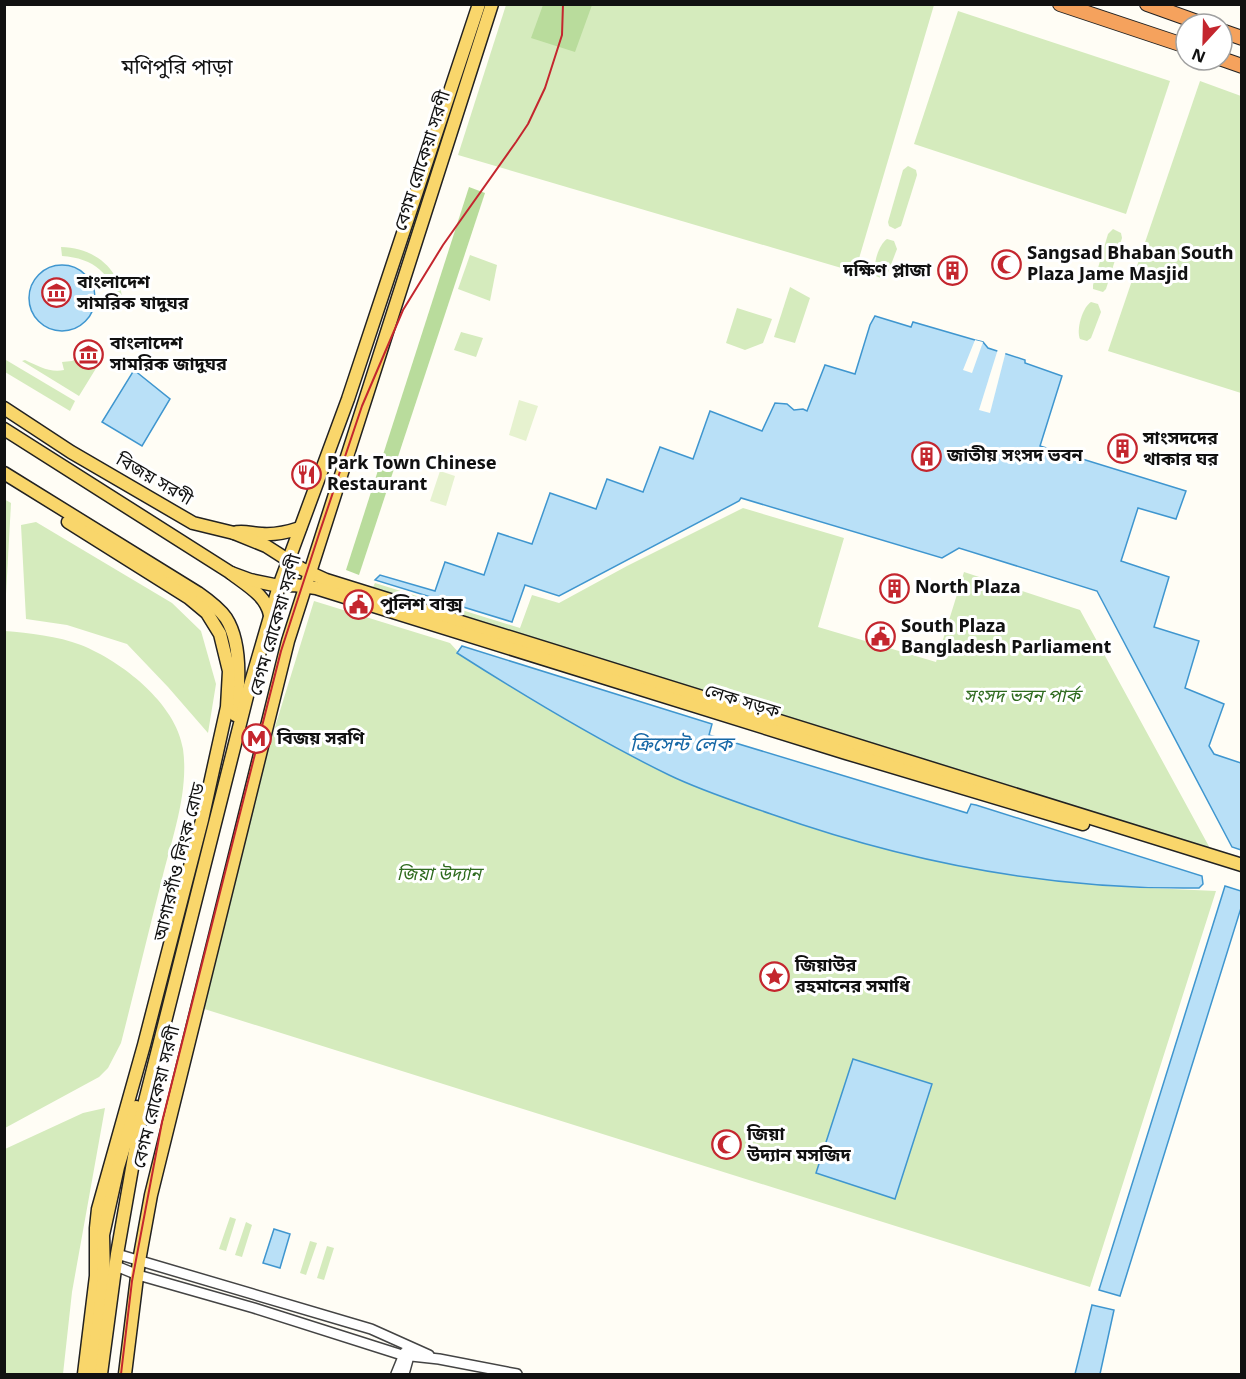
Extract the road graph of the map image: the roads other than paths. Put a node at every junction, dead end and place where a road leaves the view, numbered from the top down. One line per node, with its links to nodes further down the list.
1 (479, 4): 11 (main road, বেগম রোকেয়া সরণী)
2 (492, 4): 15 (main road, বেগম রোকেয়া সরণী)
3 (1060, 4): 6 (highway)
4 (1147, 4): 5 (highway)
5 (1174, 14)
6 (1174, 42)
7 (4, 408): 12 (main road, বিজয় সরণী)
8 (4, 429): 14 (main road, বিজয় সরণী)
9 (4, 473): 19 (main road, আগারগাঁও লিংক রোড)
10 (4, 482): 19 (main road, আগারগাঁও লিংক রোড)
11 (300, 528): 12 (main road, বিজয় সরণী); 13 (main road, বেগম রোকেয়া সরণী)
12 (234, 533): 13 (main road)
13 (289, 560): 15 (main road); 16 (main road, বেগম রোকেয়া সরণী)
14 (231, 573): 16 (main road, লেক সড়ক); 18 (main road, বিজয় সরণী)
15 (309, 573): 17 (main road, বেগম রোকেয়া সরণী); 20 (main road)
16 (279, 586): 17 (main road, লেক সড়ক); 18 (main road, বেগম রোকেয়া সরণী)
17 (304, 586): 21 (main road, লেক সড়ক); 24 (main road, বেগম রোকেয়া সরণী)
18 (270, 615): 23 (main road, বেগম রোকেয়া সরণী)
19 (226, 633): 22 (main road, আগারগাঁও লিংক রোড); 33 (main road, আগারগাঁও লিংক রোড)
20 (1242, 865)
21 (1242, 873)
22 (129, 1132): 23 (main road, বেগম রোকেয়া সরণী); 34 (main road, আগারগাঁও লিংক রোড)
23 (117, 1260): 24 (street); 25 (street); 35 (main road, বেগম রোকেয়া সরণী)
24 (139, 1261): 25 (main road, বেগম রোকেয়া সরণী); 26 (street)
25 (138, 1275): 27 (street); 36 (main road, বেগম রোকেয়া সরণী)
26 (193, 1277): 27 (street); 28 (street)
27 (189, 1289): 29 (street)
28 (291, 1305): 29 (street); 30 (street)
29 (287, 1318): 31 (street)
30 (383, 1333): 31 (street); 32 (street)
31 (379, 1347): 32 (street)
32 (408, 1350): 37 (street); 38 (street); 39 (street)
33 (84, 1374)
34 (92, 1374)
35 (101, 1374)
36 (125, 1374)
37 (396, 1374)
38 (404, 1374)
39 (517, 1374)

